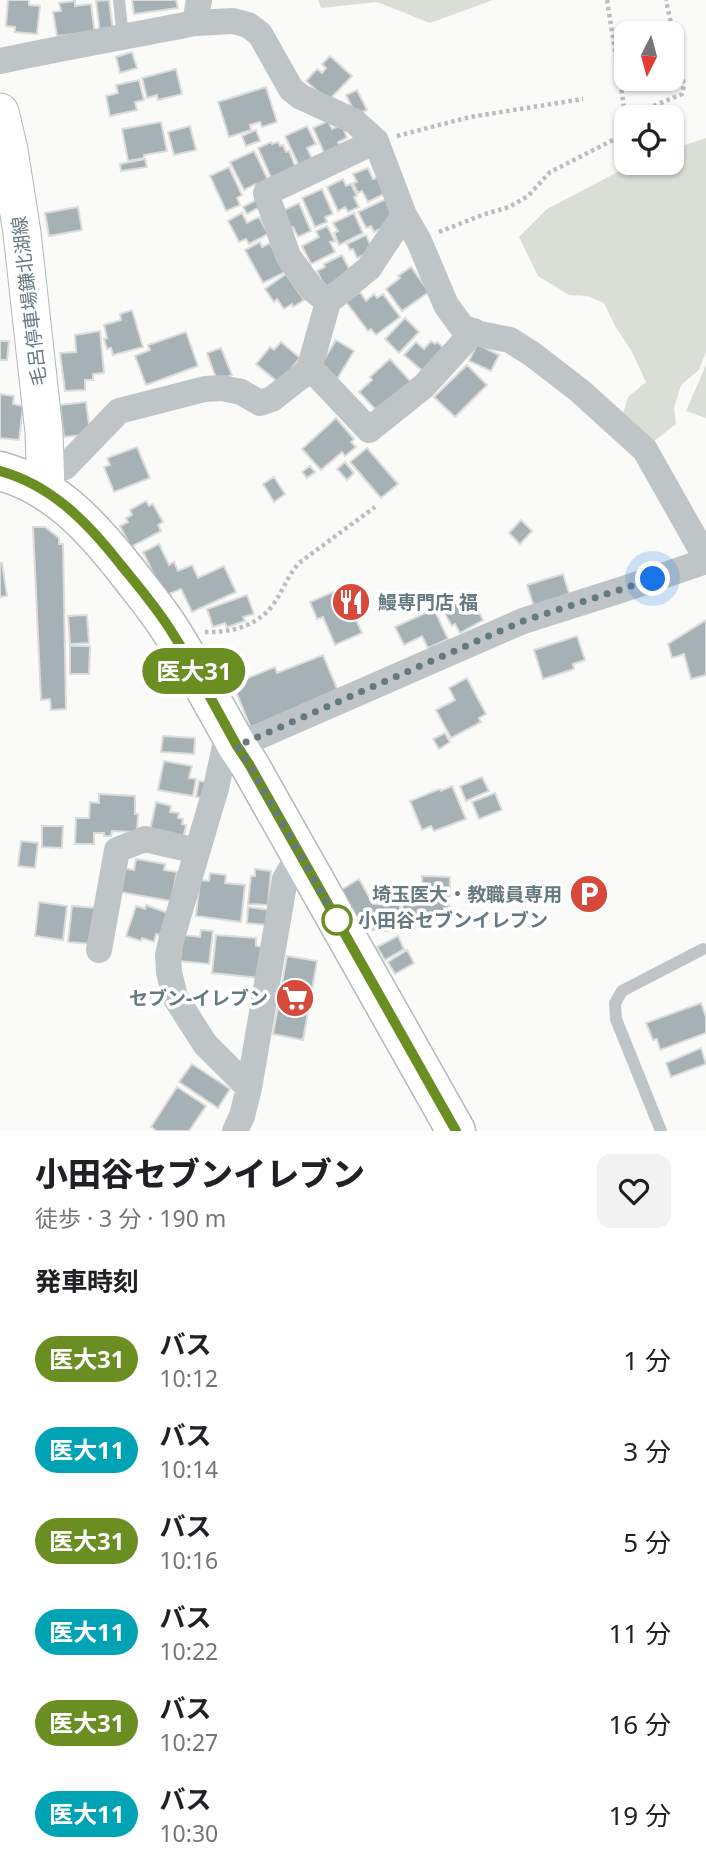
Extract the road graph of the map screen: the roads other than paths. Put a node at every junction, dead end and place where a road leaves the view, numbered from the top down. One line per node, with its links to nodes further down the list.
1 (119, 0): 3 (lane)
2 (197, 12): 3 (street); 6 (street)
3 (124, 38): 4 (street)
4 (0, 61)
5 (0, 112): 12 (main road, 毛呂停車場鎌北湖線)
6 (376, 141): 7 (street); 8 (street)
7 (404, 215): 8 (street); 9 (street)
8 (328, 302): 10 (street)
9 (474, 331): 10 (street); 13 (street)
10 (309, 370): 12 (street)
11 (0, 471): 12 (main road)
12 (46, 483): 14 (main road)
13 (706, 560): 14 (street)
14 (234, 740): 15 (street); 16 (main road)
15 (197, 851): 18 (street); 19 (street)
16 (300, 854): 19 (street); 21 (main road)
17 (703, 949): 22 (lane)
18 (99, 950)
19 (249, 1088): 20 (street)
20 (241, 1126)
21 (456, 1131)
22 (661, 1131)

